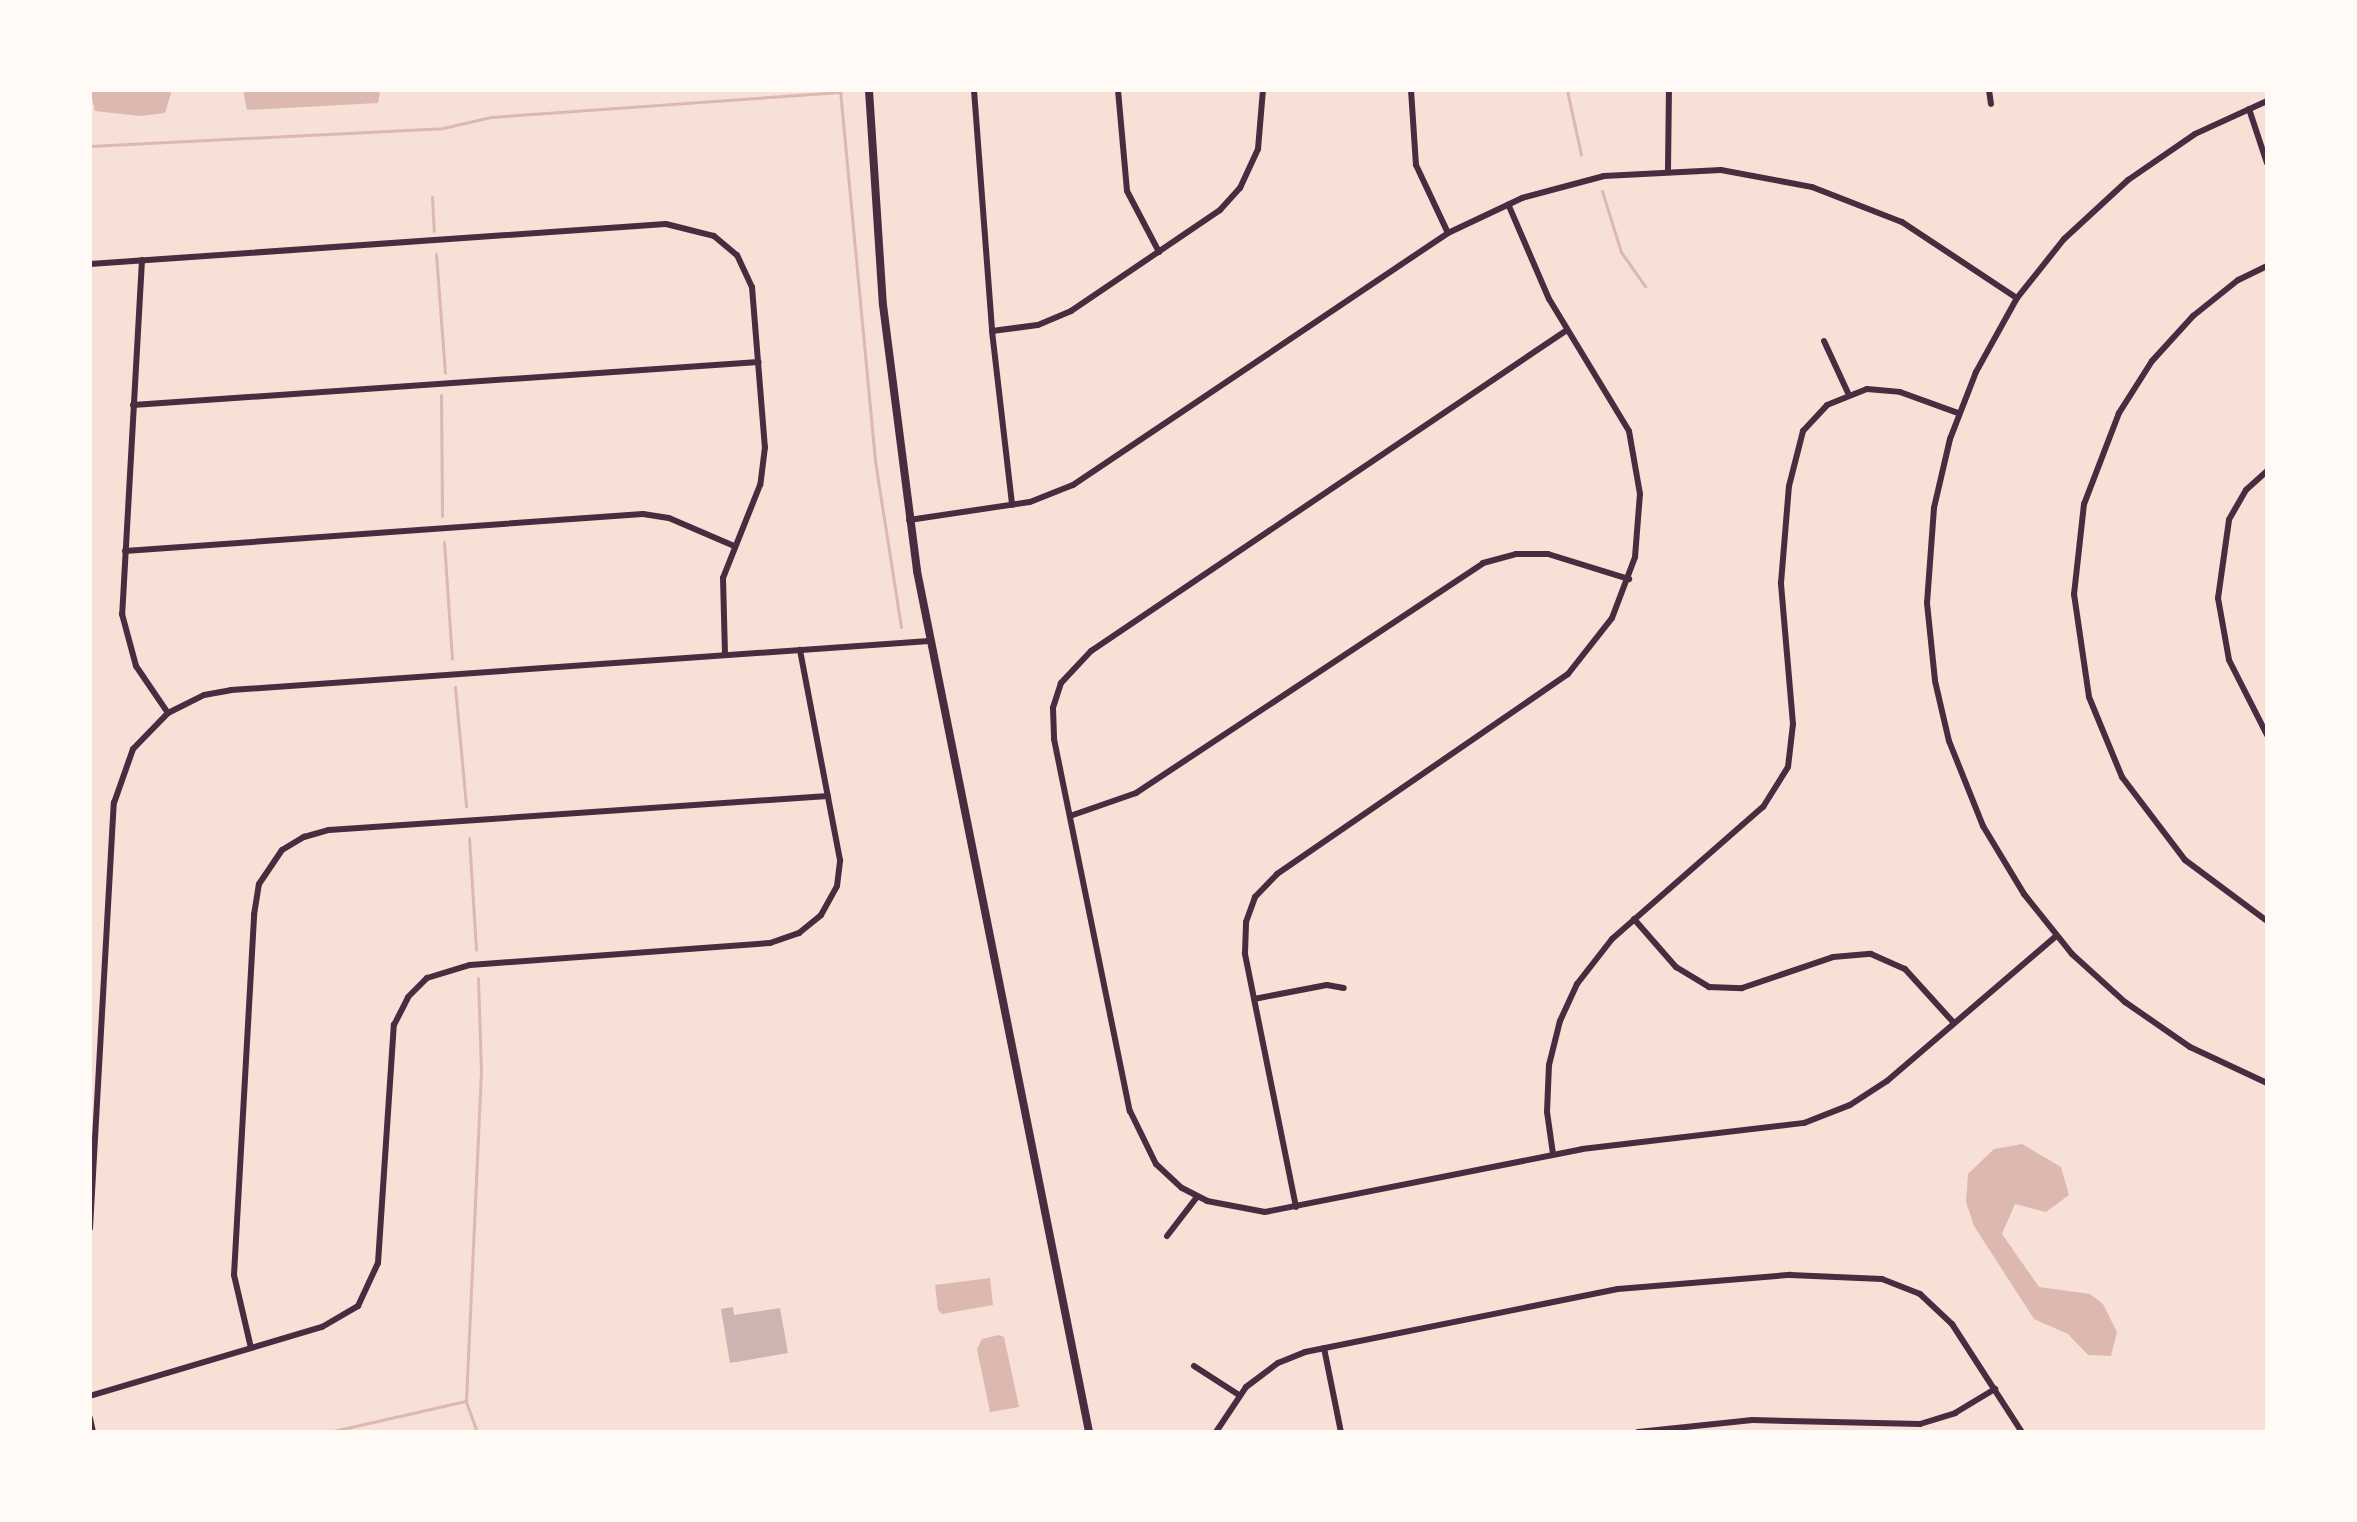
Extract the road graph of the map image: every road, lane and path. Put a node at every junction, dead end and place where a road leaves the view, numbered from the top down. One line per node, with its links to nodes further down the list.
1 (869, 90): 29 (street)
2 (974, 90): 21 (street)
3 (1118, 90): 15 (street)
4 (1263, 90): 15 (street)
5 (1411, 90): 14 (street)
6 (1669, 90): 12 (street)
7 (1989, 90): 9 (street)
8 (2267, 101): 10 (street)
9 (1991, 104)
10 (2249, 109): 11 (street); 19 (street)
11 (2267, 163)
12 (1668, 169): 13 (street); 19 (street)
13 (1508, 204): 14 (street); 20 (street)
14 (1448, 233): 28 (street)
15 (1159, 252): 21 (street)
16 (142, 260): 17 (street); 23 (street); 25 (street)
17 (90, 264)
18 (2267, 266): 41 (street)
19 (2017, 298): 26 (street)
20 (1567, 330): 32 (street); 39 (street)
21 (992, 331): 28 (street)
22 (1824, 341): 24 (street)
23 (759, 362): 25 (street); 30 (street)
24 (1848, 393): 26 (street); 40 (street)
25 (133, 405): 31 (street)
26 (1958, 413): 42 (street)
27 (2267, 471): 37 (street)
28 (1012, 505): 29 (street)
29 (909, 520): 33 (street)
30 (734, 546): 31 (street); 35 (street)
31 (125, 551): 36 (street)
32 (1629, 579): 39 (street); 44 (street)
33 (929, 641): 34 (street); 61 (street)
34 (800, 650): 35 (street); 38 (street)
35 (725, 655): 36 (street)
36 (168, 713): 48 (street)
37 (2267, 735)
38 (828, 796): 53 (street); 53 (street)
39 (1070, 816): 49 (street)
40 (1634, 919): 45 (street); 47 (street)
41 (2267, 921)
42 (2056, 936): 45 (street); 46 (street)
43 (1344, 988): 44 (street)
44 (1254, 999): 50 (street)
45 (1954, 1023): 47 (street)
46 (2267, 1083)
47 (1553, 1154): 50 (street)
48 (91, 1184): 51 (street)
49 (1197, 1197): 50 (street); 52 (street)
50 (1296, 1207)
51 (90, 1228)
52 (1167, 1236)
53 (251, 1348): 58 (street)
54 (1324, 1348): 56 (street); 57 (street); 63 (street)
55 (1194, 1366): 57 (street)
56 (1995, 1389): 64 (street); 65 (street)
57 (1239, 1395): 62 (street)
58 (90, 1396)
59 (90, 1418): 60 (street)
60 (93, 1432)
61 (1089, 1432)
62 (1216, 1432)
63 (1341, 1432)
64 (1638, 1432)
65 (2022, 1432)

